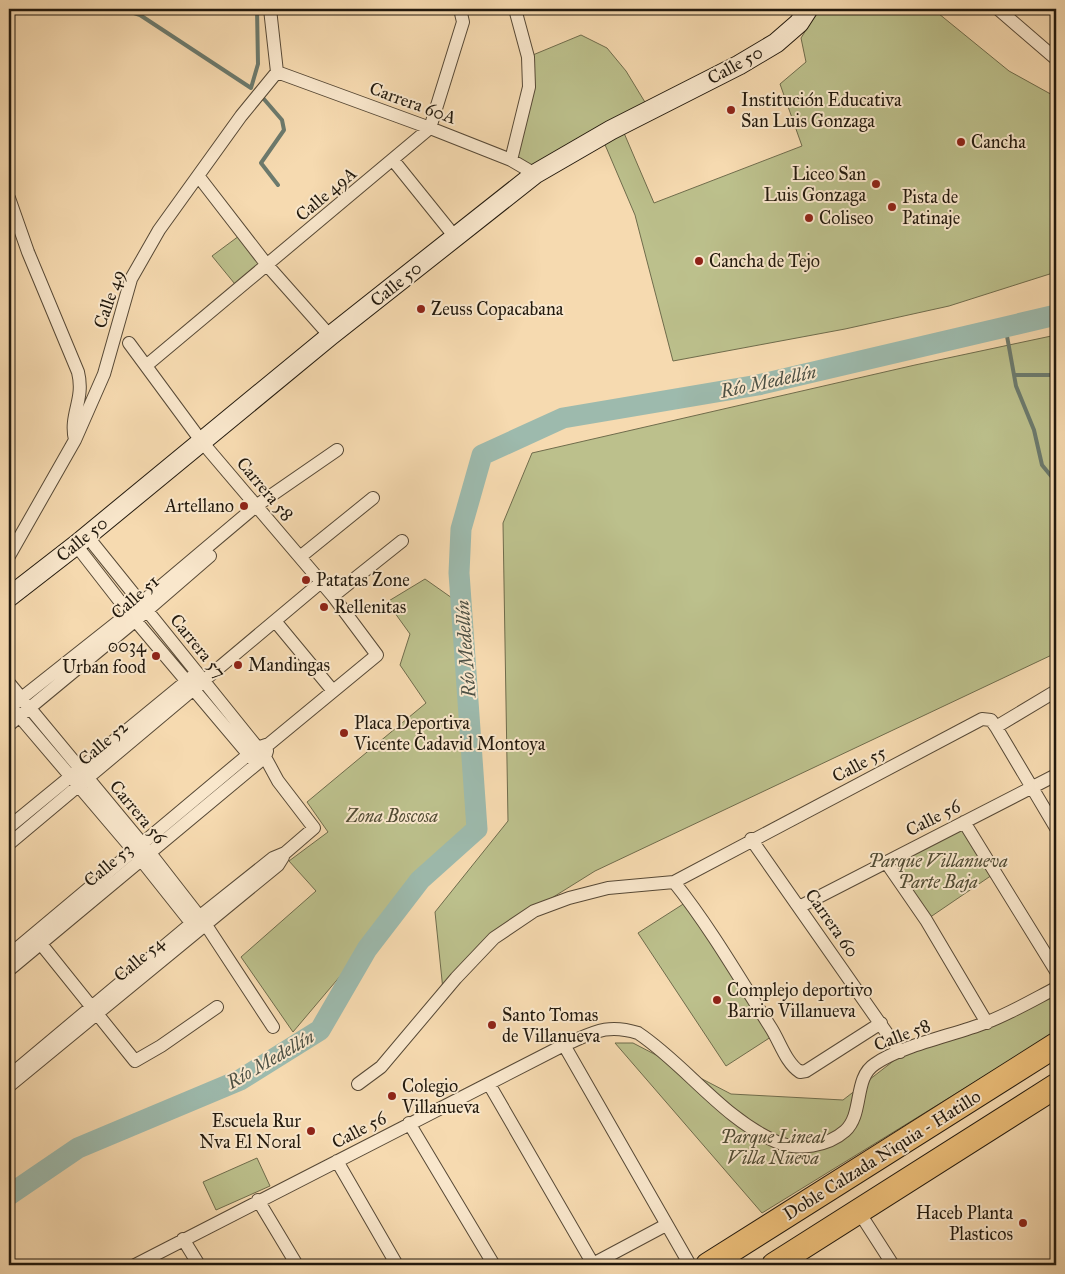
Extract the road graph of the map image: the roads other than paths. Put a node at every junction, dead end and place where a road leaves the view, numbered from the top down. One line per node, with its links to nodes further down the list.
1 (270, 9): 7 (street)
2 (460, 9): 8 (street)
3 (515, 9): 10 (street)
4 (808, 9): 11 (main road, Calle 50)
5 (998, 9): 6 (street)
6 (1056, 59)
7 (277, 72): 8 (street, Carrera 60A); 12 (street, Calle 49)
8 (430, 128): 9 (street, Calle 49A); 10 (street, Carrera 60A)
9 (393, 160): 14 (street); 15 (street, Calle 49A)
10 (511, 160): 11 (street, Carrera 60A)
11 (535, 174): 14 (main road, Calle 50)
12 (198, 177): 15 (street); 19 (street, Calle 49)
13 (9, 198): 19 (street)
14 (455, 237): 16 (main road, Calle 50)
15 (267, 265): 16 (street); 18 (street, Calle 49A)
16 (330, 336): 20 (main road, Calle 50)
17 (130, 343): 18 (street, Carrera 58)
18 (147, 365): 20 (street, Carrera 58)
19 (75, 440): 26 (street, Calle 49)
20 (202, 442): 23 (street, Carrera 58); 24 (main road, Calle 50)
21 (336, 450): 23 (street, Calle 51)
22 (373, 498): 27 (street)
23 (259, 509): 27 (street, Carrera 58); 31 (street, Calle 51)
24 (81, 540): 30 (main road, Calle 50); 31 (street, Carrera 57); 32 (street, Carrera 57)
25 (402, 542): 29 (street)
26 (9, 556)
27 (300, 557): 28 (street, Carrera 58)
28 (320, 583): 29 (street, Carrera 58); 33 (street, Calle 52)
29 (333, 596): 34 (street, Carrera 58)
30 (9, 597)
31 (143, 607): 32 (street, Calle 51); 35 (street, Carrera 57)
32 (133, 616): 35 (street, Carrera 57); 39 (street, Calle 51)
33 (275, 620): 35 (street, Calle 52); 38 (street)
34 (377, 655): 38 (street, Calle 53)
35 (196, 681): 43 (street, Carrera 57); 45 (street, Calle 52); 46 (street, Calle 52)
36 (9, 683): 39 (street, Carrera 56)
37 (1056, 691): 42 (street)
38 (333, 692): 43 (street, Calle 53)
39 (25, 702): 40 (street, Calle 51); 45 (street, Carrera 56)
40 (12, 709): 41 (street, Calle 51); 45 (street, Carrera 56)
41 (9, 725)
42 (996, 727): 47 (street); 52 (street, Calle 55)
43 (260, 753): 50 (street, Carrera 57); 54 (street, Calle 53)
44 (1056, 775): 47 (street, Calle 56)
45 (76, 778): 46 (street, Calle 52); 49 (street, Calle 52); 53 (street, Calle 52); 54 (street, Carrera 56)
46 (88, 779): 54 (street, Carrera 56)
47 (1030, 788): 48 (street, Calle 56); 51 (street)
48 (964, 822): 55 (street, Calle 56); 62 (street)
49 (9, 827)
50 (314, 828): 58 (street, Calle 54)
51 (1056, 828)
52 (751, 839): 56 (street, Calle 55); 57 (street, Carrera 60)
53 (9, 844)
54 (142, 852): 58 (street, Carrera 56); 59 (street, Calle 53); 60 (street, Calle 53)
55 (886, 862): 57 (street, Calle 56); 67 (street)
56 (674, 882): 66 (street, Calle 58); 74 (street)
57 (799, 907): 66 (street, Carrera 60)
58 (199, 924): 65 (street, Calle 54); 68 (street, Carrera 56)
59 (41, 944): 61 (street, Calle 53); 65 (street)
60 (9, 955)
61 (9, 970)
62 (1056, 972)
63 (1056, 988): 67 (street, Calle 58)
64 (217, 1007): 65 (street)
65 (94, 1012): 73 (street, Calle 54)
66 (881, 1023): 72 (street, Carrera 60)
67 (987, 1023): 72 (street, Calle 58)
68 (273, 1027)
69 (600, 1030): 70 (street, Calle 56); 72 (street, Calle 58)
70 (564, 1045): 75 (street, Calle 56); 81 (street)
71 (1056, 1045): 90 (highway, Doble Calzada Niquia - Hatillo)
72 (900, 1052)
73 (9, 1082)
74 (358, 1084)
75 (489, 1084): 77 (street, Calle 56); 88 (street)
76 (1056, 1086): 80 (highway, Doble Calzada Niquia - Hatillo)
77 (409, 1123): 78 (street, Calle 56); 87 (street)
78 (337, 1161): 79 (street, Calle 56); 86 (street)
79 (258, 1200): 82 (street, Calle 56); 85 (street)
80 (859, 1212): 91 (highway, Doble Calzada Niquia - Hatillo); 92 (street)
81 (666, 1225): 88 (street); 89 (street)
82 (183, 1239): 83 (street, Calle 56); 84 (street)
83 (135, 1265)
84 (199, 1265)
85 (297, 1265)
86 (397, 1265)
87 (494, 1265)
88 (592, 1265)
89 (690, 1265)
90 (708, 1265)
91 (774, 1265)
92 (893, 1265)

